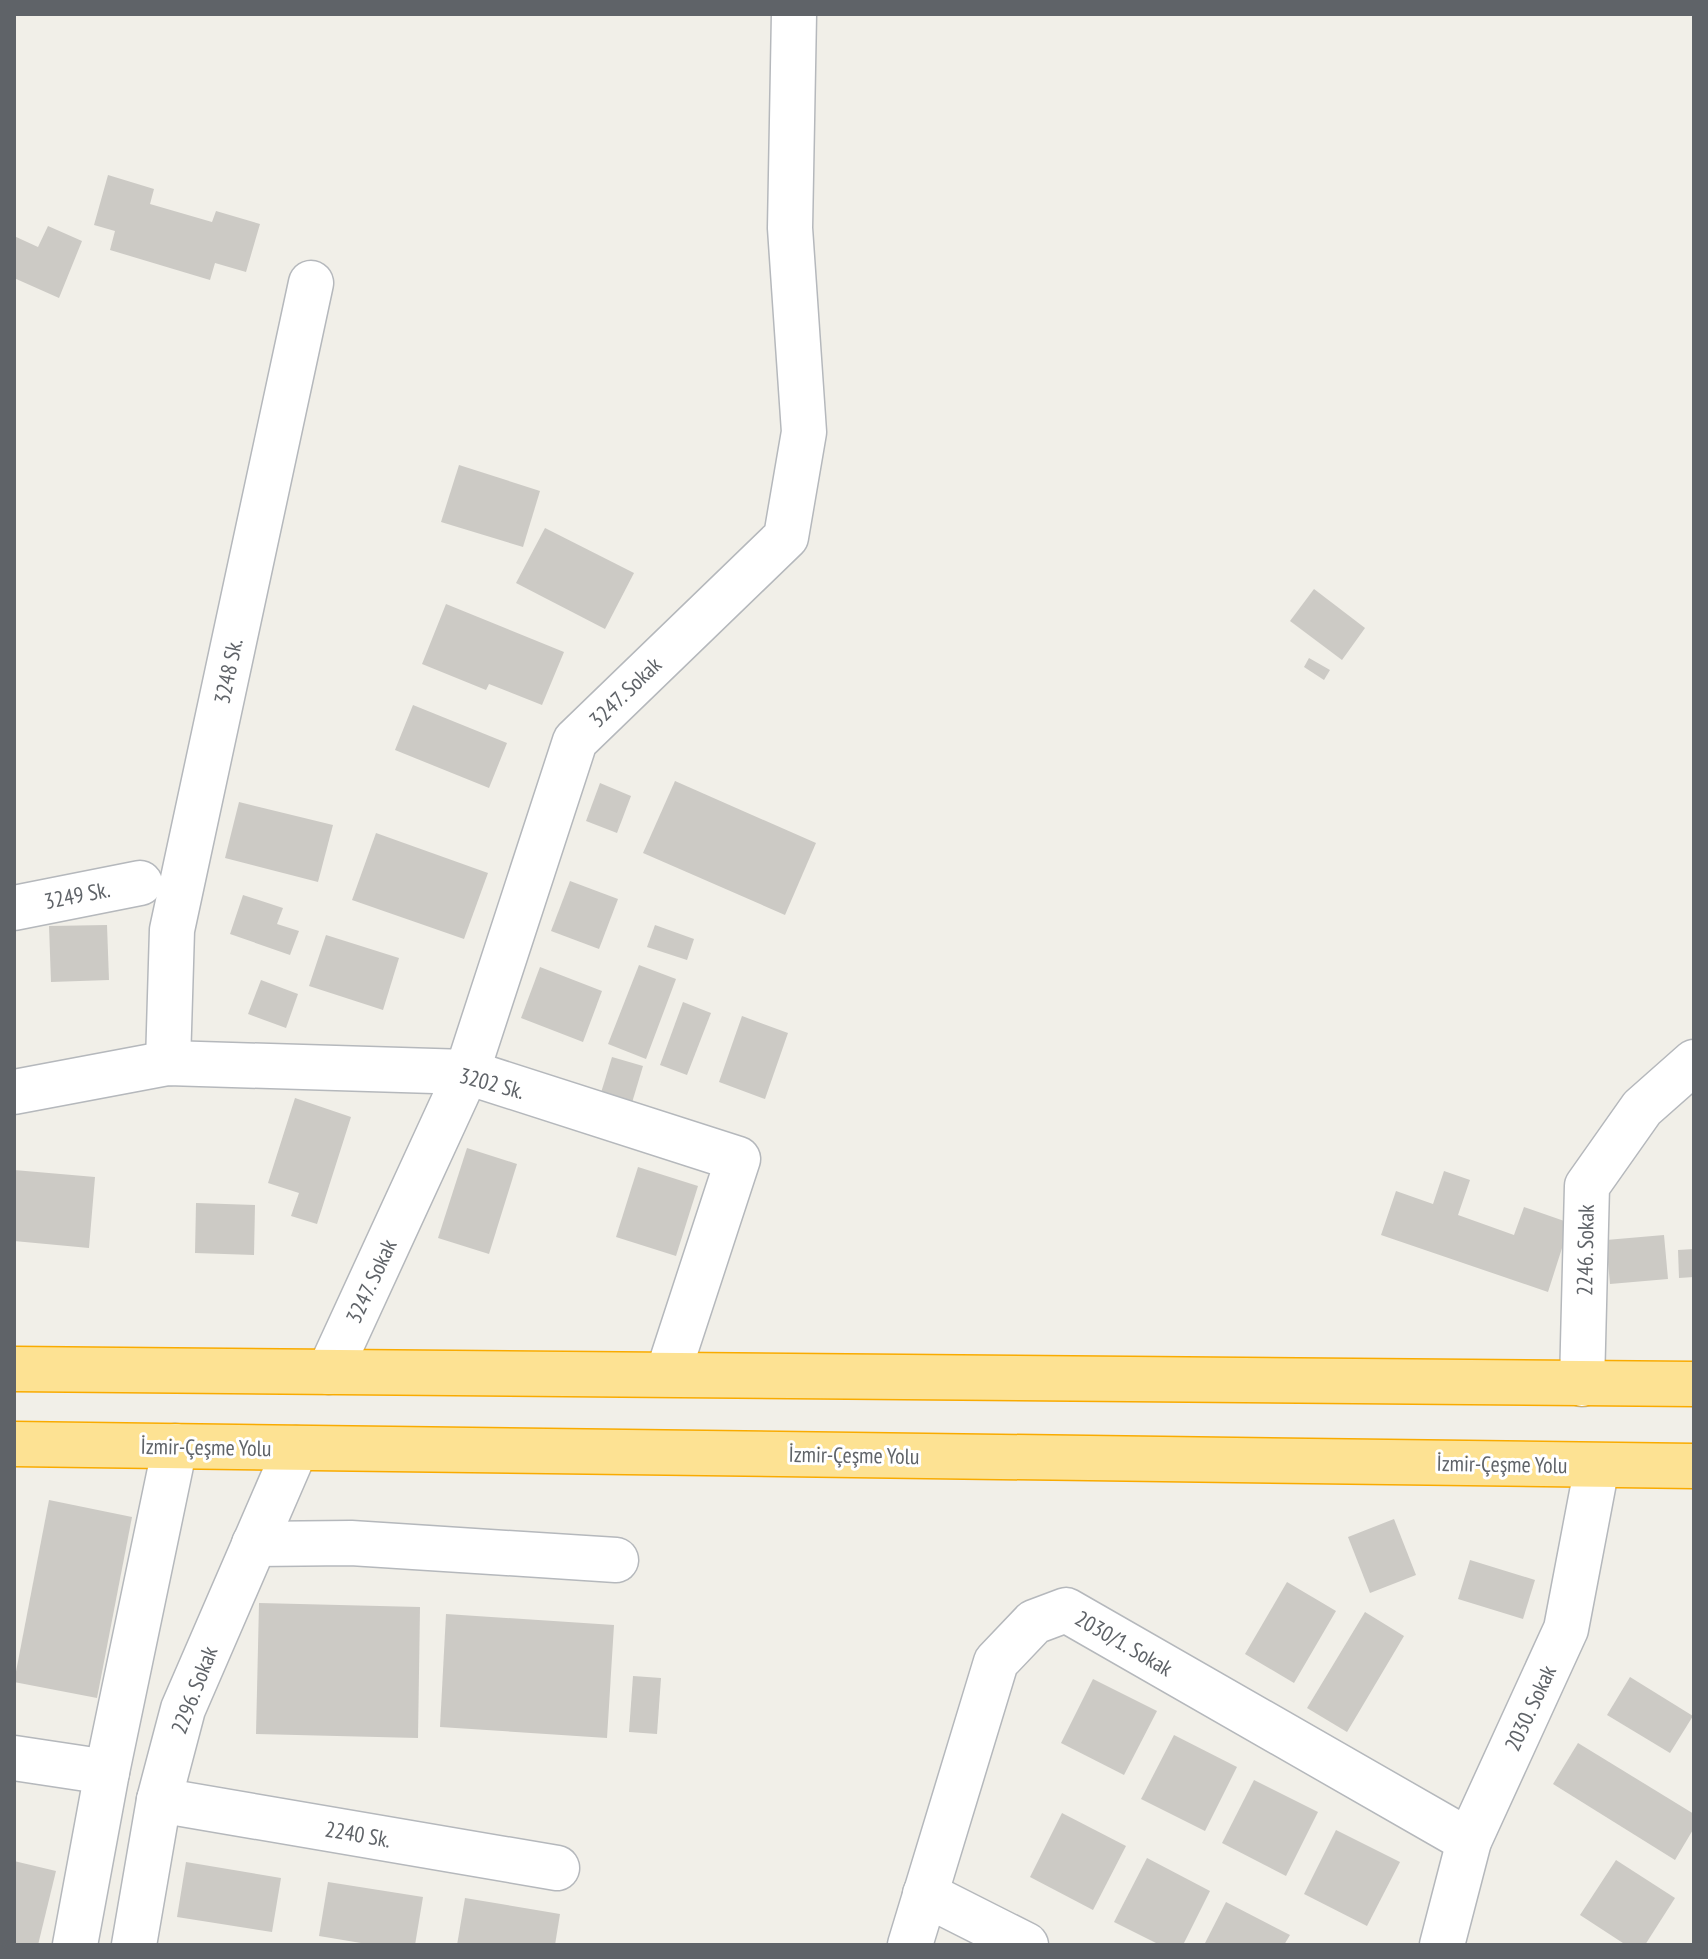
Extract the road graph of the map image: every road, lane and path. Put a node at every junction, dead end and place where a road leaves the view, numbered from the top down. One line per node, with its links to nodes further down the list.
1 (794, 14): 7 (street, 3247. Sokak)
2 (311, 283): 6 (street, 3248 Sk.)
3 (140, 883): 4 (street, 3249 Sk.)
4 (14, 908)
5 (1694, 1062): 12 (street, 2246. Sokak)
6 (168, 1063): 7 (street, 3202 Sk.); 8 (street, 3202 Sk.)
7 (467, 1072): 10 (street, 3247. Sokak); 11 (street, 3202 Sk.)
8 (14, 1092)
9 (14, 1369): 10 (highway)
10 (329, 1372): 11 (highway)
11 (668, 1373): 12 (highway)
12 (1582, 1384): 13 (highway)
13 (1694, 1384)
14 (14, 1444): 15 (highway, İzmir-Çeşme Yolu)
15 (175, 1446): 16 (highway, İzmir-Çeşme Yolu); 22 (street)
16 (296, 1448): 17 (highway, İzmir-Çeşme Yolu); 19 (street, 2296. Sokak)
17 (1597, 1466): 18 (highway, İzmir-Çeşme Yolu); 24 (street, 2030. Sokak)
18 (1694, 1466)
19 (254, 1544): 20 (street); 23 (street, 2296. Sokak)
20 (616, 1560)
21 (14, 1758): 22 (street)
22 (107, 1772): 27 (street)
23 (159, 1800): 25 (street, 2240 Sk.); 28 (street, 2296. Sokak)
24 (1469, 1841): 26 (street, 2030/1. Sokak); 31 (street, 2030. Sokak)
25 (557, 1868)
26 (925, 1894): 29 (street); 30 (street)
27 (75, 1945)
28 (134, 1945)
29 (910, 1945)
30 (1026, 1945)
31 (1442, 1945)

